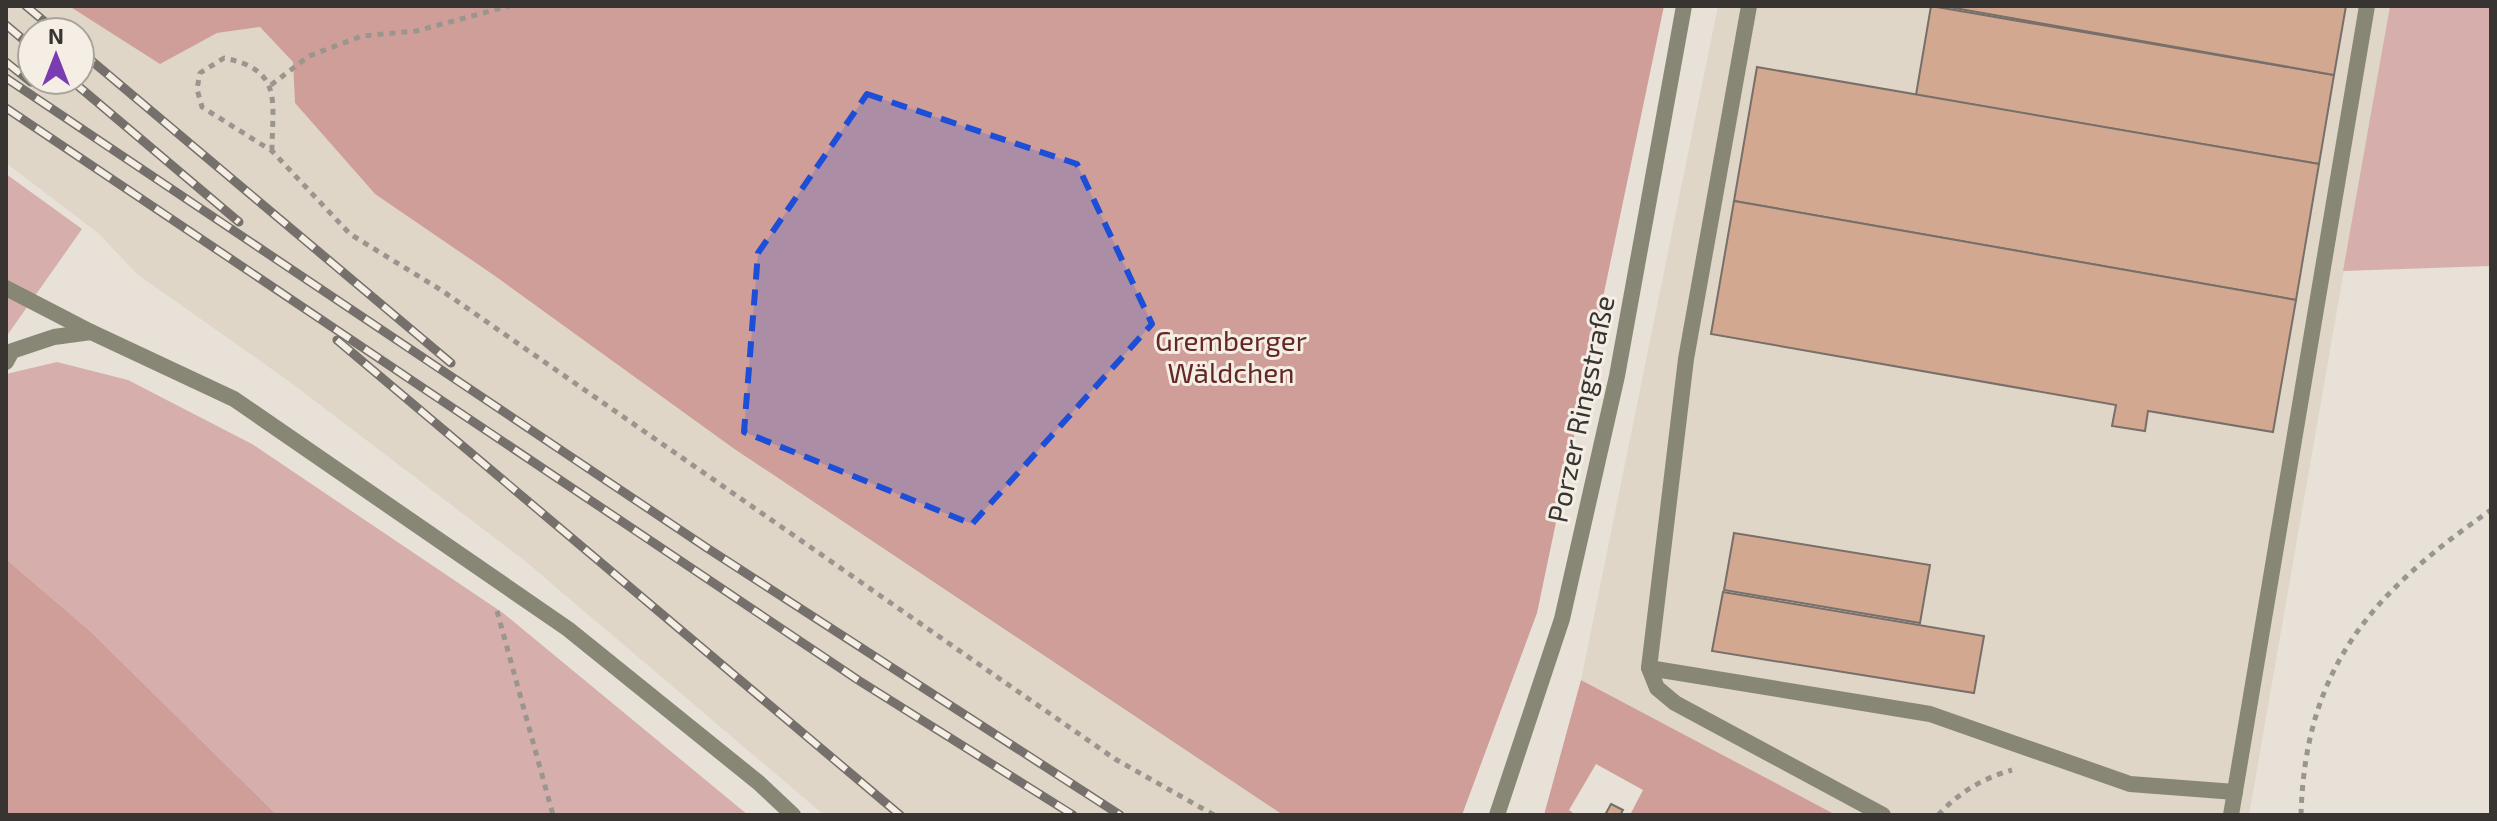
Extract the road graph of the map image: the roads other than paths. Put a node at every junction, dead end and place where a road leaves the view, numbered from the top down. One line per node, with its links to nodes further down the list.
1 (1684, 6): 10 (street, Porzer Ringstraße)
2 (1749, 6): 7 (street)
3 (2367, 6): 8 (street)
4 (6, 288): 5 (street)
5 (91, 332): 6 (street); 9 (street)
6 (6, 362)
7 (1649, 668): 8 (street); 11 (street)
8 (2235, 792): 12 (street)
9 (793, 815)
10 (1497, 815)
11 (1883, 815)
12 (2231, 815)

